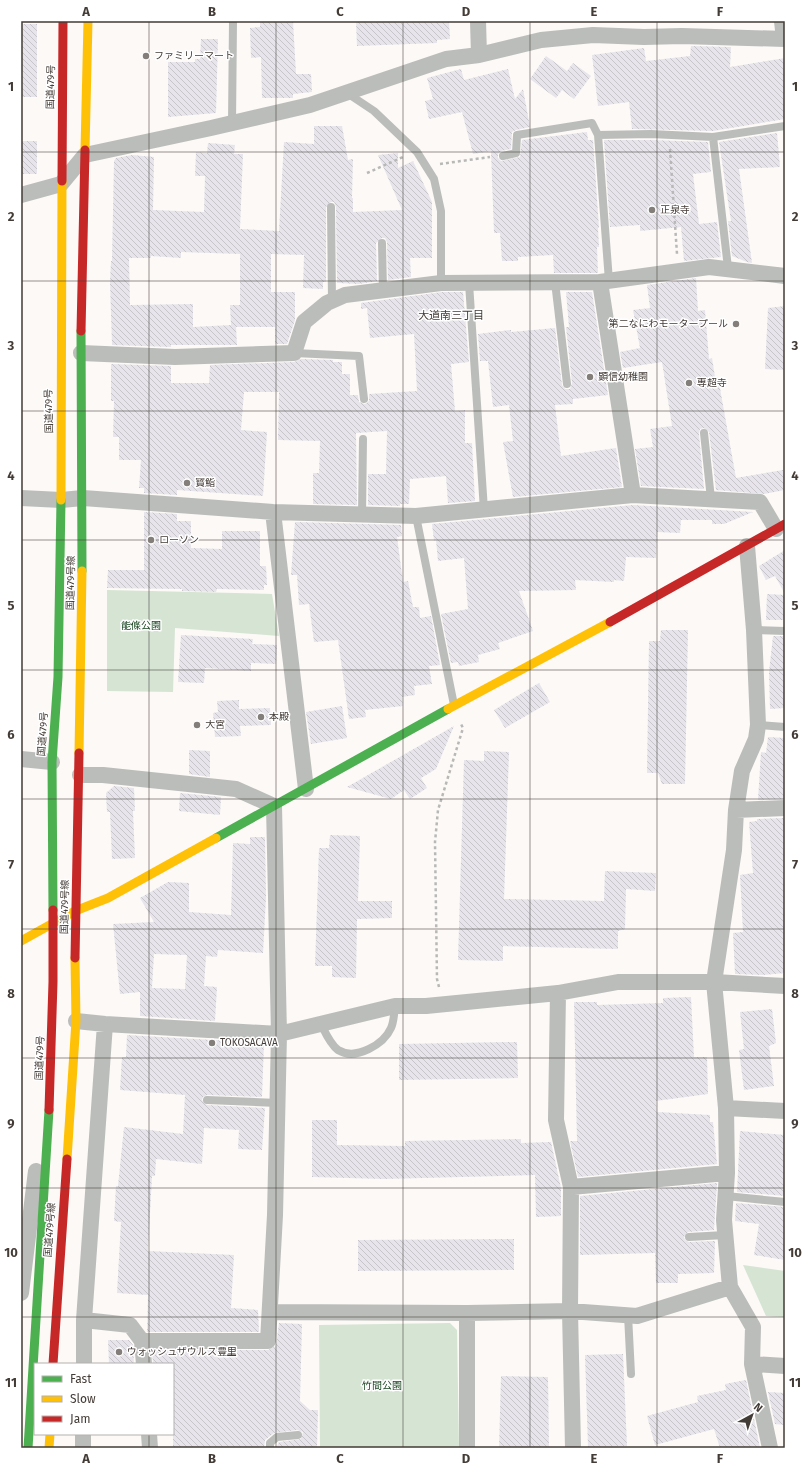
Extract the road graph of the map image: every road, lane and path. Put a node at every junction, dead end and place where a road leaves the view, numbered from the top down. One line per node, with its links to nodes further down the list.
1 (63, 21): 19 (main road, 国道479号)
2 (88, 21): 15 (main road)
3 (233, 21): 9 (lane)
4 (478, 21): 7 (street)
5 (782, 21): 6 (street)
6 (785, 39): 7 (street)
7 (480, 55): 8 (street)
8 (347, 92): 9 (street); 14 (lane)
9 (232, 123): 15 (street)
10 (785, 126): 13 (lane)
11 (598, 135): 12 (lane); 16 (lane); 27 (lane)
12 (668, 135): 13 (lane); 24 (path)
13 (713, 137): 23 (lane)
14 (417, 152): 17 (lane); 18 (path)
15 (85, 155): 19 (street); 32 (main road)
16 (503, 156): 17 (path)
17 (426, 166): 28 (lane)
18 (367, 173)
19 (61, 184): 20 (street); 41 (main road, 国道479号)
20 (21, 195)
21 (331, 207): 31 (lane)
22 (382, 243): 30 (lane)
23 (728, 268): 24 (street); 25 (street)
24 (678, 271): 27 (street)
25 (785, 276)
26 (556, 282): 27 (street); 29 (street); 34 (lane)
27 (604, 282): 38 (street)
28 (441, 283): 29 (street); 30 (street)
29 (469, 283): 43 (lane)
30 (383, 291): 31 (street)
31 (332, 300): 33 (street)
32 (81, 353): 33 (street); 40 (main road)
33 (294, 354): 35 (lane)
34 (567, 384)
35 (364, 399)
36 (704, 433): 42 (lane)
37 (363, 439): 45 (lane)
38 (633, 495): 42 (street); 43 (street)
39 (21, 498): 41 (street)
40 (84, 498): 41 (street); 44 (street); 56 (main road, 国道479号線)
41 (61, 500): 55 (main road, 国道479号)
42 (711, 500): 47 (street)
43 (484, 510): 46 (street)
44 (273, 512): 45 (street); 57 (street)
45 (362, 514): 46 (street)
46 (416, 516): 51 (lane)
47 (780, 527): 48 (main road)
48 (747, 546): 49 (street); 51 (main road)
49 (754, 630): 50 (lane); 52 (street)
50 (785, 631)
51 (454, 706): 57 (main road); 67 (path)
52 (758, 725): 53 (lane); 60 (street)
53 (785, 727)
54 (21, 759): 55 (street)
55 (52, 762): 62 (main road, 国道479号)
56 (80, 775): 58 (street); 61 (main road, 国道479号線)
57 (306, 789): 58 (main road)
58 (274, 806): 61 (main road); 72 (street)
59 (785, 808): 60 (street)
60 (736, 810): 64 (street)
61 (75, 912): 62 (main road); 69 (main road, 国道479号線)
62 (52, 924): 63 (main road); 73 (main road, 国道479号)
63 (21, 941)
64 (714, 982): 65 (street); 66 (street); 76 (street)
65 (785, 986)
66 (558, 993): 67 (street); 79 (street)
67 (444, 1004): 68 (street)
68 (395, 1006): 71 (street); 71 (lane)
69 (76, 1021): 70 (street); 92 (main road, 国道479号線)
70 (105, 1024): 72 (street); 90 (street)
71 (320, 1024): 72 (street)
72 (279, 1034): 75 (street)
73 (52, 1045): 85 (street); 102 (main road, 国道479号)
74 (207, 1100): 75 (lane)
75 (277, 1103): 87 (street)
76 (726, 1108): 77 (street); 78 (street)
77 (785, 1111)
78 (727, 1173): 79 (street); 80 (street)
79 (571, 1187): 86 (street)
80 (726, 1196): 81 (lane); 82 (street)
81 (785, 1202)
82 (725, 1235): 83 (lane); 84 (street)
83 (689, 1237)
84 (730, 1287): 89 (street); 95 (street)
85 (21, 1293)
86 (570, 1311): 88 (street); 89 (street); 108 (street)
87 (270, 1312): 88 (street); 91 (street)
88 (467, 1313): 107 (street)
89 (628, 1315): 97 (lane)
90 (84, 1320): 91 (street); 93 (street)
91 (142, 1341): 94 (street)
92 (53, 1363)
93 (84, 1363)
94 (144, 1363)
95 (752, 1364): 96 (street); 109 (street)
96 (785, 1366)
97 (631, 1374)
98 (50, 1435): 103 (main road)
99 (83, 1435): 104 (street)
100 (149, 1435): 105 (street)
101 (298, 1435): 106 (lane)
102 (28, 1448)
103 (49, 1448)
104 (83, 1448)
105 (150, 1448)
106 (270, 1448)
107 (467, 1448)
108 (573, 1448)
109 (770, 1448)

